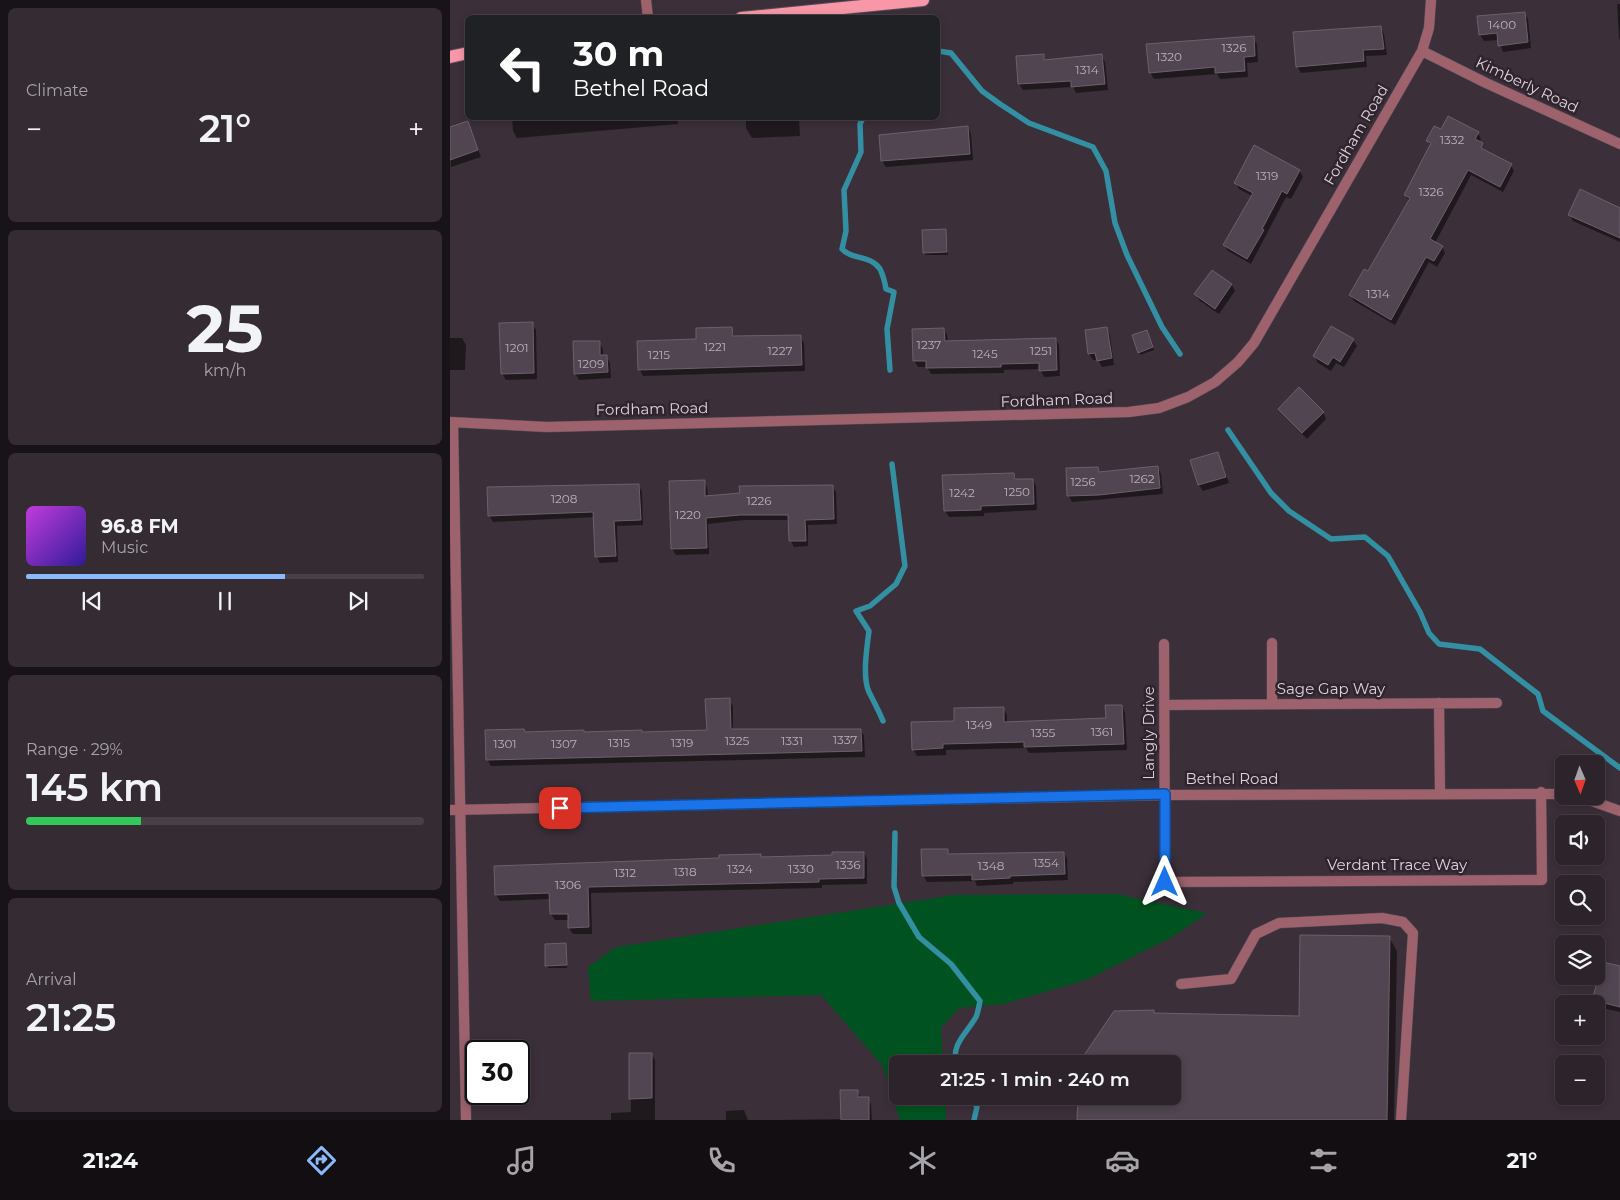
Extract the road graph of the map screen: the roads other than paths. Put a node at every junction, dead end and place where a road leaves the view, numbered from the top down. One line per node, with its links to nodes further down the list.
1 (646, 0): 4 (street)
2 (923, 0): 5 (main road)
3 (1432, 0): 6 (street, Fordham Road)
4 (648, 15)
5 (771, 15)
6 (1422, 51): 9 (street, Kimberly Road); 10 (street, Fordham Road)
7 (465, 54): 8 (main road)
8 (450, 57)
9 (1620, 144)
10 (452, 422): 22 (street)
11 (1272, 643): 15 (street)
12 (1164, 644): 16 (street, Langly Drive)
13 (1439, 703): 14 (street, Sage Gap Way); 15 (street, Sage Gap Way); 18 (street)
14 (1497, 703)
15 (1272, 704): 16 (street, Sage Gap Way)
16 (1164, 705): 20 (street, Langly Drive)
17 (1541, 792): 18 (street, Bethel Road); 19 (street, Bethel Road); 24 (street, Verdant Trace Way)
18 (1440, 793): 20 (street, Bethel Road)
19 (1555, 793)
20 (1165, 794): 22 (street, Bethel Road); 24 (street, Langly Drive)
21 (1603, 805): 23 (street)
22 (455, 810): 26 (street)
23 (1620, 811)
24 (1165, 882)
25 (1181, 984): 27 (street)
26 (466, 1120)
27 (1401, 1120)

